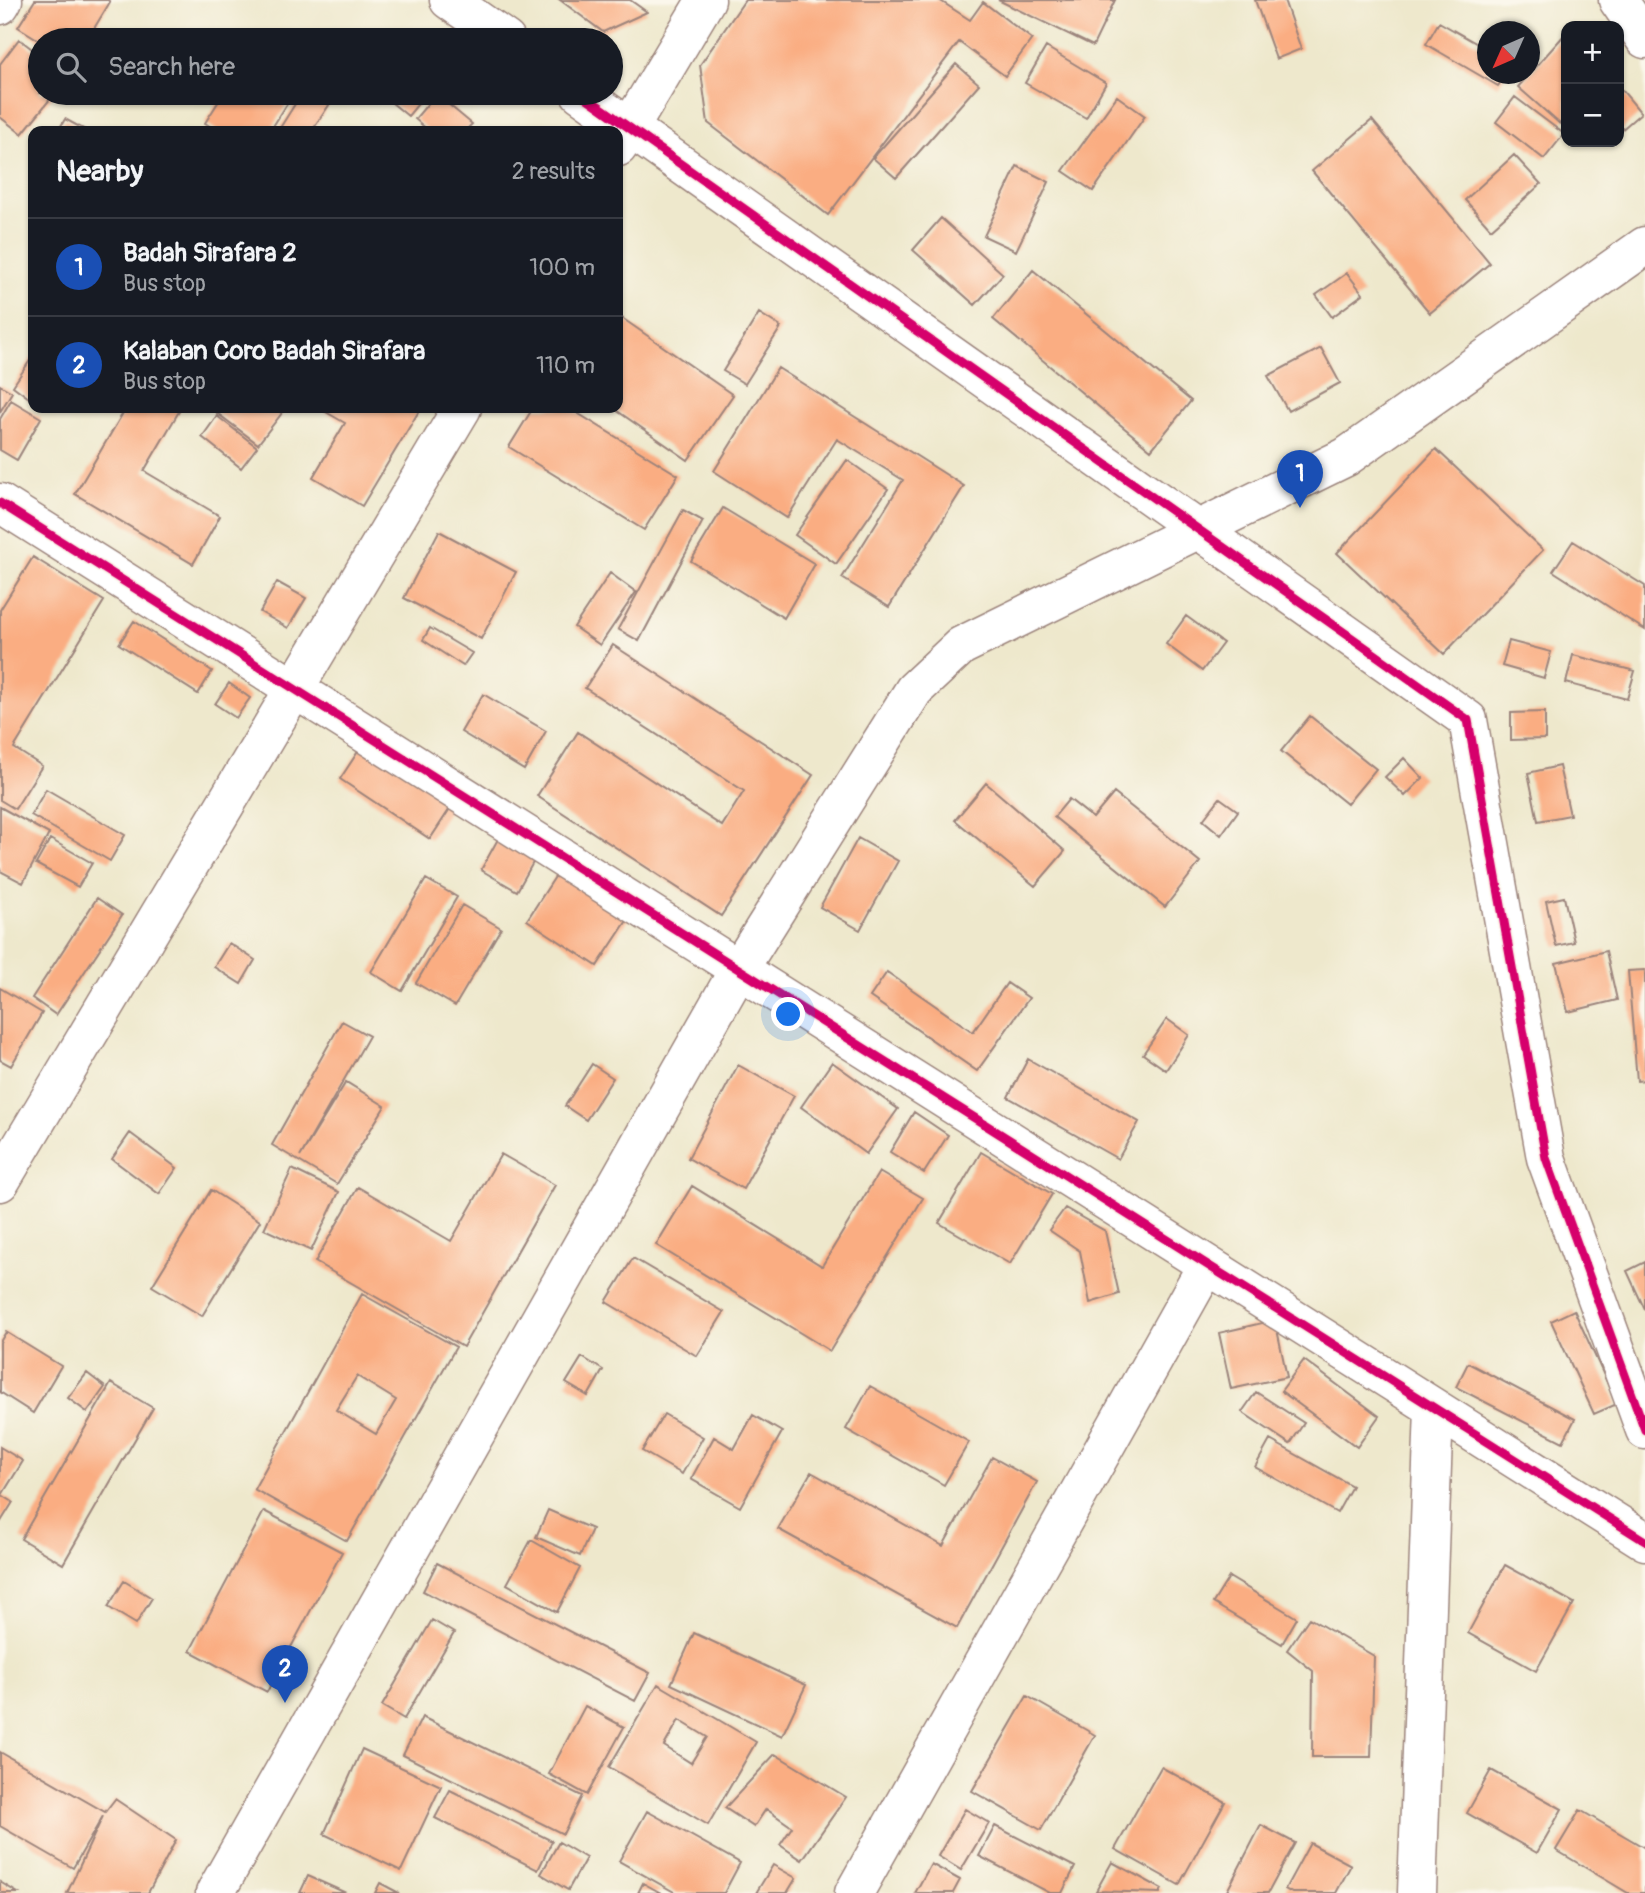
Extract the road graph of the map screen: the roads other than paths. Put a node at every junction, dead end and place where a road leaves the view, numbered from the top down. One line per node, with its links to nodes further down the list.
1 (3, 0): 5 (street)
2 (449, 0): 6 (street)
3 (706, 0): 10 (street)
4 (1618, 0): 7 (street)
5 (0, 5)
6 (489, 28)
7 (1645, 39)
8 (592, 105): 9 (street)
9 (613, 126)
10 (624, 137): 14 (street)
11 (1645, 246): 14 (street)
12 (459, 413): 15 (street)
13 (0, 503): 15 (street)
14 (1199, 530): 16 (street); 20 (street)
15 (294, 688): 16 (street); 17 (street)
16 (739, 970): 18 (street); 22 (street)
17 (0, 1182)
18 (1207, 1265): 19 (street); 23 (street)
19 (1434, 1408): 21 (street); 24 (street)
20 (1645, 1430)
21 (1645, 1541)
22 (215, 1893)
23 (853, 1893)
24 (1417, 1893)

